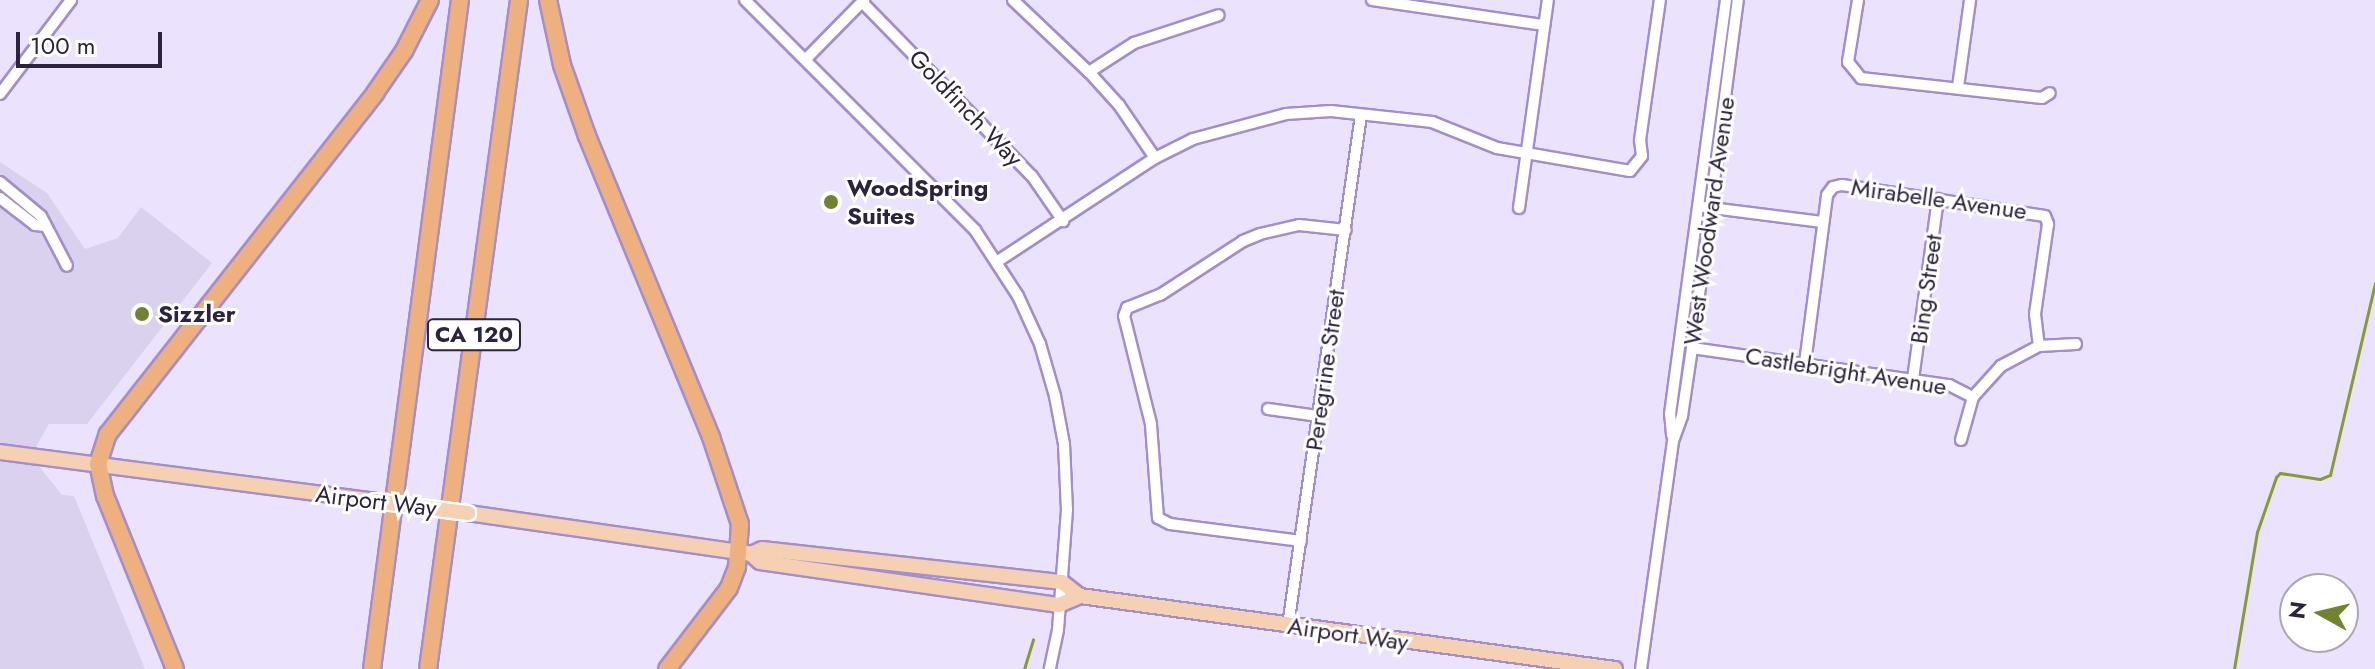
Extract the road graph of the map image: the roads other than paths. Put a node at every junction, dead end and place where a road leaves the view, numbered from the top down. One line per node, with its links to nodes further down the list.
1 (71, 0): 22 (street)
2 (430, 0): 49 (highway)
3 (460, 0): 57 (highway, CA 120)
4 (519, 0): 58 (highway, CA 120)
5 (548, 0): 51 (highway)
6 (745, 0): 18 (street)
7 (1013, 0): 19 (street)
8 (1372, 0): 17 (street)
9 (1548, 0): 17 (street)
10 (1660, 0): 24 (street)
11 (1726, 0): 29 (street, West Woodward Avenue)
12 (1738, 0): 31 (street, West Woodward Avenue)
13 (1858, 0): 20 (street)
14 (1970, 0): 20 (street)
15 (863, 1): 18 (street); 32 (street, Goldfinch Way)
16 (1219, 15): 19 (street)
17 (1544, 25): 24 (street)
18 (806, 59): 36 (street)
19 (1089, 72): 25 (street)
20 (1958, 87): 21 (street)
21 (2050, 93)
22 (0, 94)
23 (1361, 115): 24 (street); 25 (street); 35 (street, Peregrine Street)
24 (1526, 154): 30 (street)
25 (1155, 158): 32 (street)
26 (0, 182): 34 (street)
27 (0, 198): 34 (street)
28 (1938, 199): 33 (street, Mirabelle Avenue); 39 (street, Mirabelle Avenue); 42 (street, Bing Street)
29 (1698, 206): 31 (street); 47 (street, West Woodward Avenue)
30 (1519, 208)
31 (1711, 208): 33 (street); 40 (street, West Woodward Avenue)
32 (1063, 221): 36 (street)
33 (1823, 222): 41 (street, Mirabelle Avenue)
34 (45, 226): 37 (street)
35 (1346, 230): 45 (street, Peregrine Street); 50 (street)
36 (998, 261): 52 (street)
37 (67, 266)
38 (2076, 344): 39 (street, Castlebright Avenue)
39 (2039, 346): 43 (street, Castlebright Avenue)
40 (1692, 348): 41 (street, Castlebright Avenue); 47 (street, West Woodward Avenue)
41 (1805, 363): 42 (street, Castlebright Avenue)
42 (1913, 379): 43 (street, Castlebright Avenue)
43 (1973, 397): 46 (street)
44 (1268, 409): 45 (street)
45 (1318, 416): 50 (street, Peregrine Street)
46 (1961, 440)
47 (1673, 441): 62 (street, West Woodward Avenue)
48 (0, 452): 49 (main road, Airport Way)
49 (98, 464): 51 (main road, Airport Way, bridge); 56 (highway)
50 (1301, 541): 55 (street, Peregrine Street)
51 (745, 553): 52 (main road, Airport Way); 54 (main road, Airport Way); 59 (highway)
52 (1062, 582): 53 (main road, Airport Way); 54 (street)
53 (1080, 596): 54 (main road); 55 (main road, Airport Way)
54 (1059, 605): 60 (street)
55 (1288, 626): 61 (main road, Airport Way)
56 (175, 669)
57 (372, 669)
58 (428, 669)
59 (667, 669)
60 (1050, 669)
61 (1615, 669)
62 (1641, 669)

